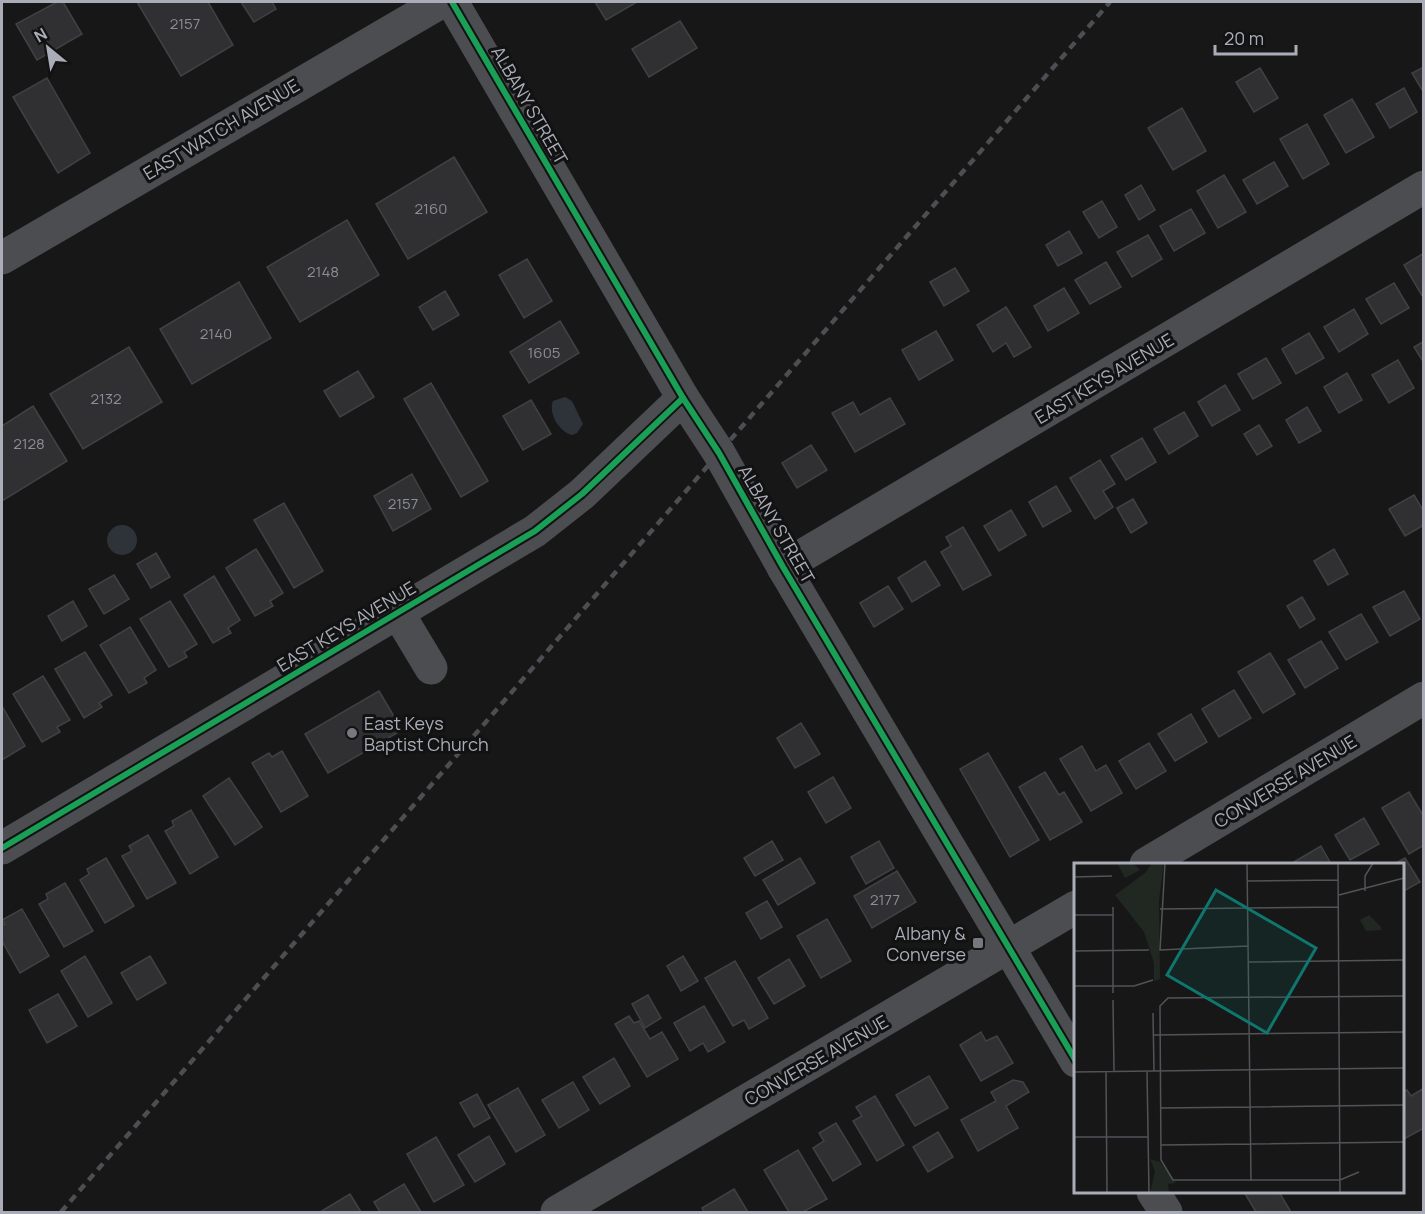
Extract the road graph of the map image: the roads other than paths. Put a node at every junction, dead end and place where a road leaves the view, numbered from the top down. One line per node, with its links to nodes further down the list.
1 (441, 2): 4 (street, EAST WATCH AVENUE)
2 (452, 2): 5 (street, ALBANY STREET)
3 (1424, 187): 6 (street, EAST KEYS AVENUE)
4 (2, 258)
5 (683, 398): 6 (street, ALBANY STREET); 7 (street, EAST KEYS AVENUE)
6 (783, 567): 13 (street, ALBANY STREET)
7 (398, 613): 8 (street); 10 (street, EAST KEYS AVENUE)
8 (431, 668)
9 (1424, 698): 11 (street, CONVERSE AVENUE)
10 (2, 848)
11 (1148, 863)
12 (1074, 908): 13 (street, CONVERSE AVENUE)
13 (1008, 947): 14 (street, ALBANY STREET); 16 (street, CONVERSE AVENUE)
14 (1074, 1058)
15 (1154, 1193): 17 (street)
16 (557, 1212)
17 (1166, 1212)

